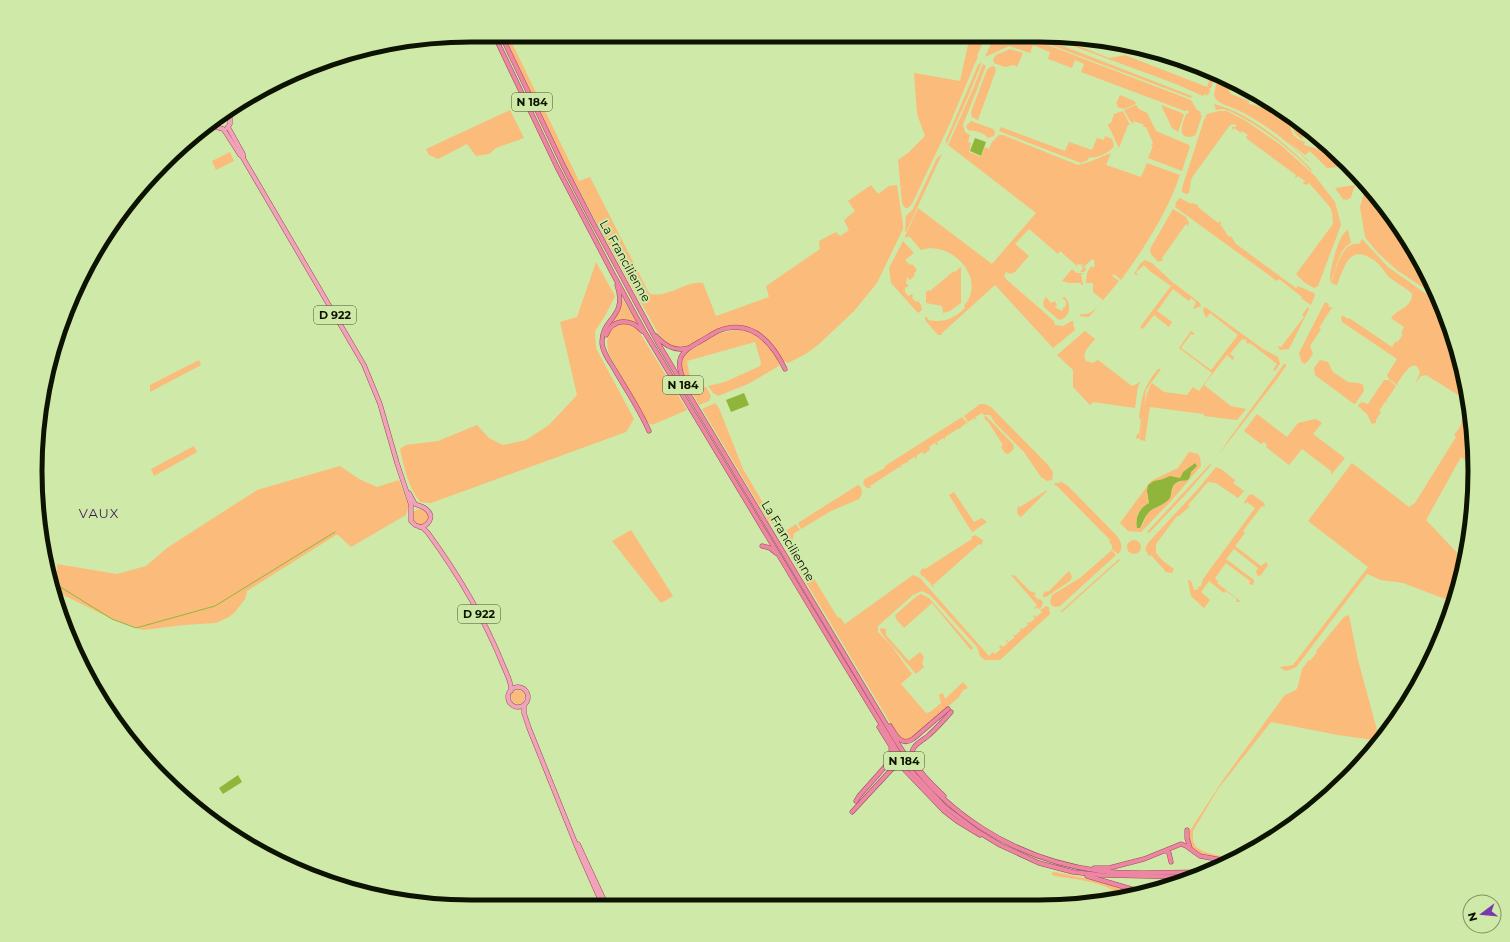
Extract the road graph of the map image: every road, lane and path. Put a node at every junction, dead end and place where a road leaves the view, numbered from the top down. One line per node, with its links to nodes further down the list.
1 (497, 42): 8 (highway, La Francilienne / N 184)
2 (503, 42): 9 (highway, La Francilienne / N 184)
3 (229, 117): 5 (main road)
4 (216, 127): 6 (main road)
5 (228, 127): 6 (main road); 7 (main road, D 922)
6 (222, 129): 7 (main road, D 922)
7 (243, 158): 16 (main road, D 922)
8 (613, 274): 11 (highway, La Francilienne / N 184); 12 (highway)
9 (651, 328): 10 (highway); 14 (highway, La Francilienne / N 184)
10 (691, 347): 13 (highway); 14 (highway)
11 (657, 353): 12 (highway); 23 (highway, La Francilienne / N 184)
12 (606, 355): 15 (highway)
13 (785, 369)
14 (692, 400): 24 (highway, La Francilienne / N 184)
15 (649, 431)
16 (403, 482): 17 (main road, D 922); 18 (main road, D 922)
17 (420, 507): 18 (main road); 19 (main road)
18 (411, 512): 20 (main road)
19 (428, 524): 20 (main road); 22 (main road, D 922)
20 (420, 527): 22 (main road, D 922)
21 (762, 546): 23 (highway)
22 (439, 548): 26 (main road, D 922)
23 (788, 570): 25 (highway, La Francilienne / N 184)
24 (828, 627): 36 (highway, La Francilienne / N 184); 36 (highway)
25 (837, 652): 32 (highway); 39 (highway, La Francilienne / N 184)
26 (510, 682): 27 (main road, D 922); 28 (main road, D 922)
27 (517, 688): 28 (main road); 29 (main road)
28 (511, 691): 30 (main road)
29 (524, 706): 30 (main road); 31 (main road)
30 (516, 707): 31 (main road)
31 (529, 728): 38 (main road)
32 (888, 741): 33 (highway); 34 (highway)
33 (907, 771): 35 (highway); 39 (highway)
34 (856, 801)
35 (852, 812)
36 (962, 815): 44 (highway, La Francilienne / N 184)
37 (1187, 830): 40 (highway)
38 (574, 837): 49 (main road); 50 (main road)
39 (1000, 846): 45 (highway, La Francilienne / N 184)
40 (1190, 848): 41 (highway); 42 (highway)
41 (1166, 851): 43 (highway); 44 (highway)
42 (1220, 860)
43 (1171, 862)
44 (1073, 866): 46 (highway, La Francilienne / N 184)
45 (1073, 872): 47 (highway, La Francilienne / N 184); 48 (highway)
46 (1190, 872)
47 (1177, 877)
48 (1133, 889)
49 (600, 900)
50 (604, 900)

